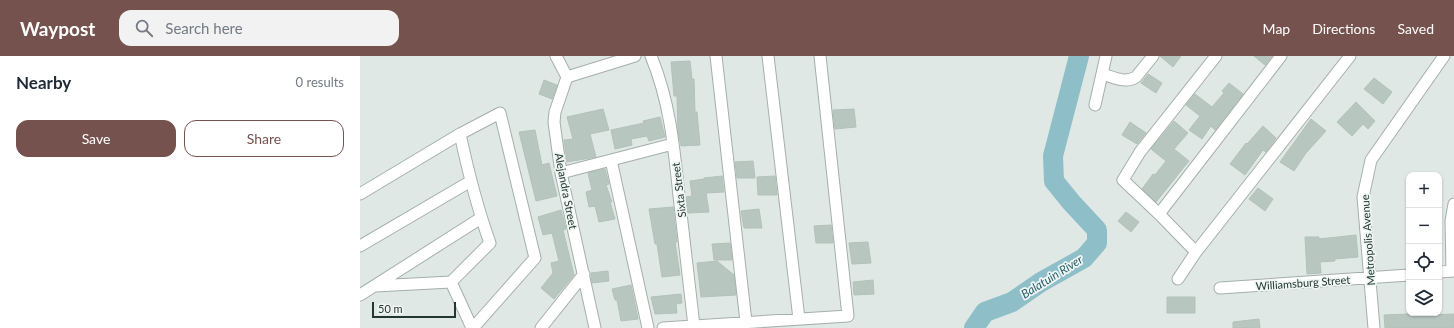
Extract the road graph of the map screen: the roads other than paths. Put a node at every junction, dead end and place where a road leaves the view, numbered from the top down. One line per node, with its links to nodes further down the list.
1 (556, 56): 14 (street)
2 (635, 56): 14 (street)
3 (651, 56): 17 (street, Sixta Street)
4 (716, 56): 38 (street)
5 (768, 56): 37 (street)
6 (820, 56): 37 (street)
7 (1106, 56): 13 (street)
8 (1153, 56): 13 (street)
9 (1216, 56): 23 (street)
10 (1281, 56): 23 (street)
11 (1350, 56): 26 (street)
12 (1444, 56): 32 (street, Metropolis Avenue)
13 (1102, 74): 15 (street)
14 (567, 77): 19 (street, Alejandra Street)
15 (1095, 105)
16 (460, 134): 20 (street); 21 (street); 40 (street)
17 (673, 144): 18 (street); 39 (street, Sixta Street)
18 (611, 160): 19 (street); 43 (street)
19 (561, 174): 29 (street, Alejandra Street)
20 (471, 180): 24 (street); 25 (street)
21 (360, 194)
22 (1454, 204): 27 (street)
23 (1159, 214): 26 (street)
24 (481, 218): 33 (street); 34 (street)
25 (360, 246)
26 (1196, 252): 31 (street)
27 (1453, 271): 28 (street)
28 (1442, 272)
29 (584, 274): 41 (street); 42 (street, Alejandra Street)
30 (1406, 275): 32 (street, Williamsburg Street)
31 (1178, 278)
32 (1370, 278): 35 (street, Williamsburg Street); 45 (street, Metropolis Avenue)
33 (451, 282): 34 (street); 40 (street)
34 (375, 286): 36 (street)
35 (1220, 288)
36 (360, 295)
37 (799, 319): 38 (street)
38 (746, 322): 39 (street)
39 (694, 326): 44 (street)
40 (472, 328)
41 (541, 328)
42 (595, 328)
43 (648, 328)
44 (663, 328)
45 (1374, 328)

